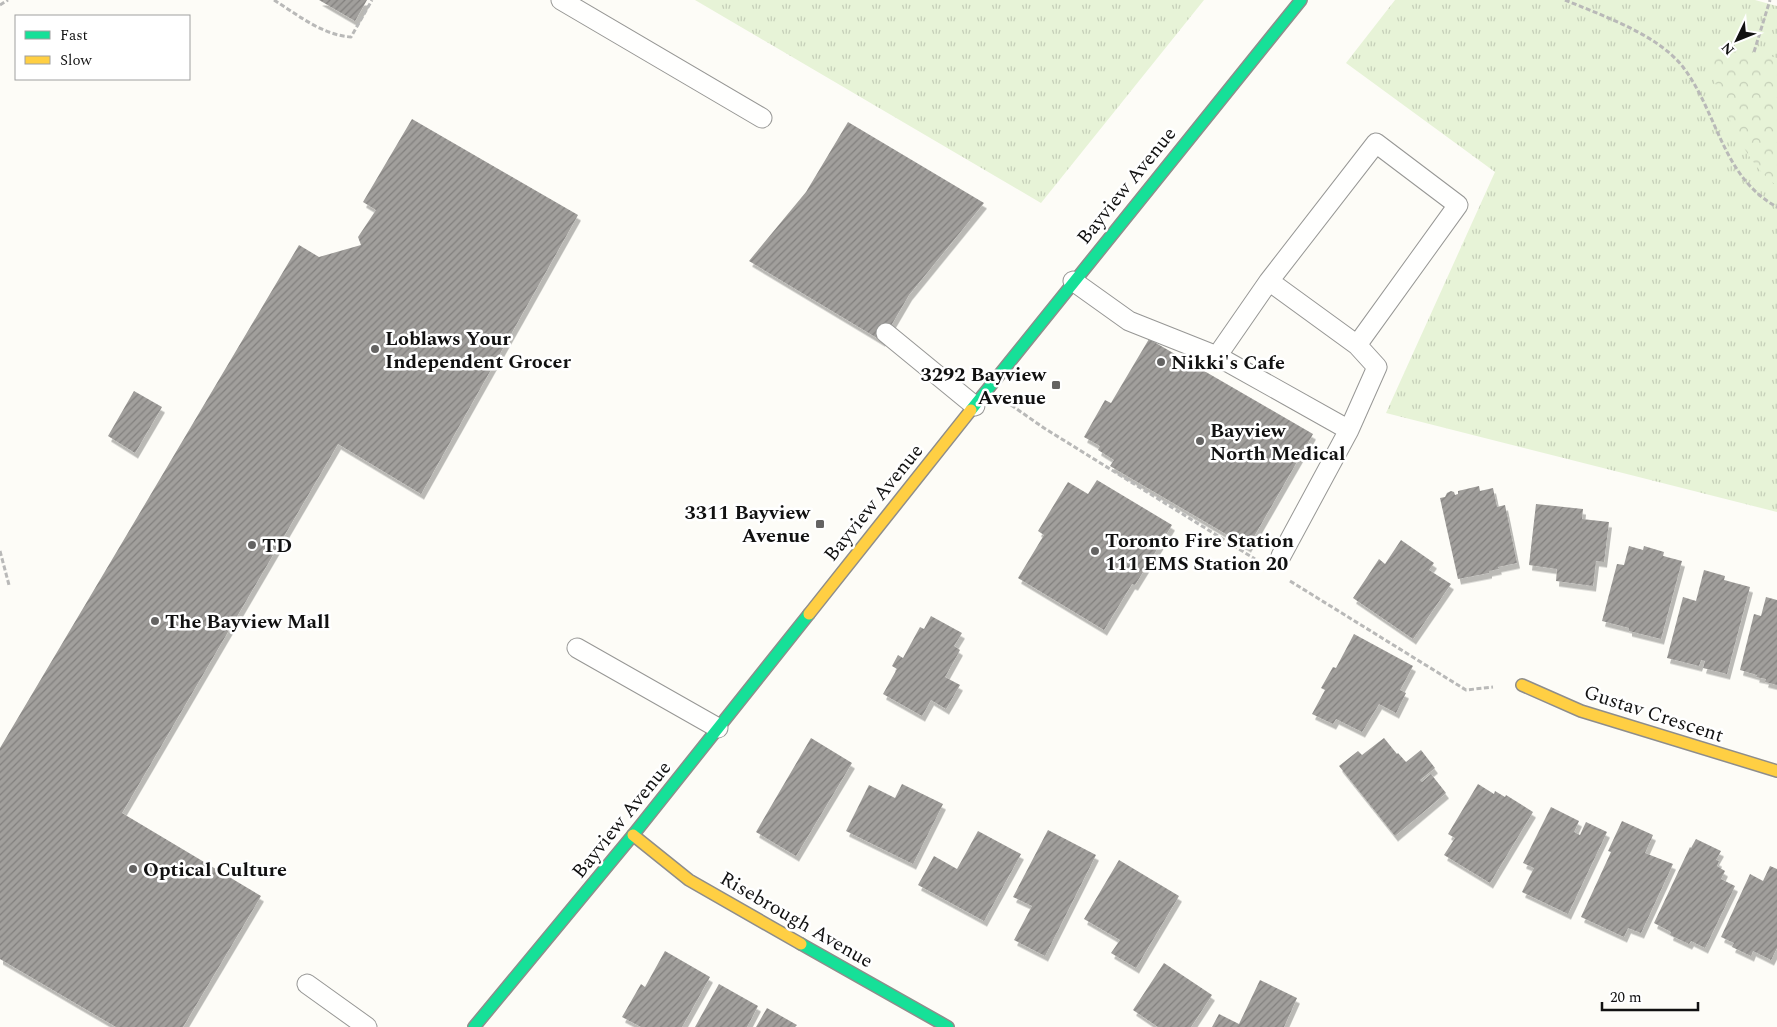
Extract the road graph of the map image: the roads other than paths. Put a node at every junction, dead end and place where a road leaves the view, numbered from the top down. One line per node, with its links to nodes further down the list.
1 (561, 0): 3 (lane)
2 (1301, 0): 4 (main road, Bayview Avenue)
3 (762, 118)
4 (1073, 281): 8 (lane); 9 (main road, Bayview Avenue)
5 (1269, 282): 7 (lane); 7 (lane); 8 (lane)
6 (886, 333): 9 (lane)
7 (1357, 345): 10 (lane)
8 (1217, 356): 10 (lane)
9 (974, 406): 14 (main road, Bayview Avenue)
10 (1349, 430): 11 (lane)
11 (1281, 556)
12 (577, 648): 14 (lane)
13 (1522, 685): 15 (main road, Gustav Crescent)
14 (718, 728): 16 (main road, Bayview Avenue)
15 (1777, 771)
16 (633, 835): 19 (main road, Bayview Avenue); 20 (main road, Risebrough Avenue)
17 (306, 984): 18 (lane)
18 (366, 1027)
19 (474, 1027)
20 (948, 1027)

